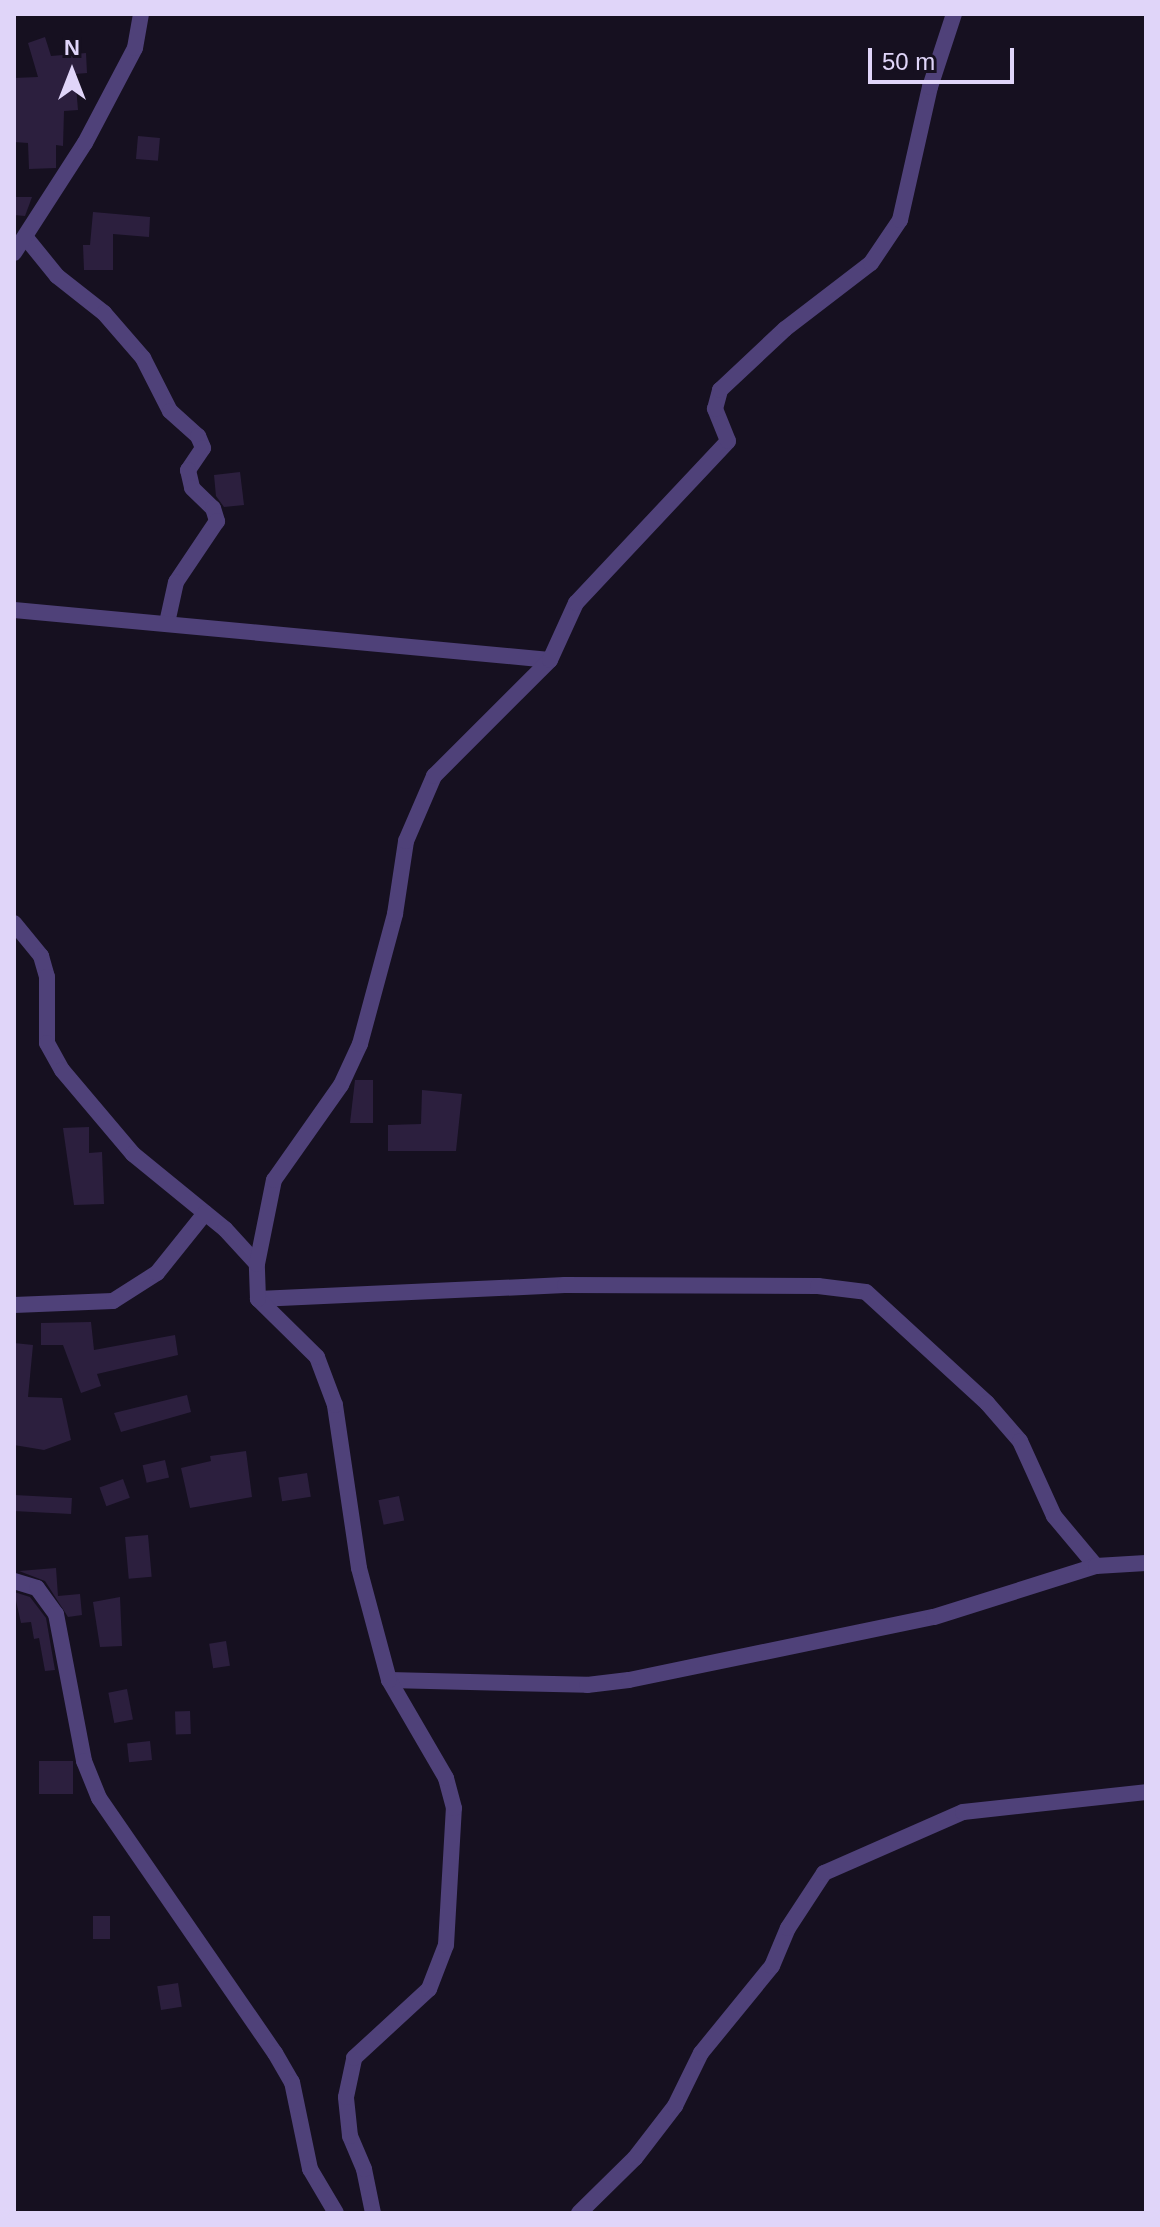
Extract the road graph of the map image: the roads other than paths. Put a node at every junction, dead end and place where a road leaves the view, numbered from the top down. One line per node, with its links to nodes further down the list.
1 (141, 14): 3 (street)
2 (954, 14): 7 (street)
3 (21, 239): 4 (street); 6 (street)
4 (14, 253)
5 (14, 610): 6 (street)
6 (167, 623): 7 (street)
7 (550, 660): 10 (street)
8 (14, 923): 9 (street)
9 (205, 1213): 10 (street); 12 (street)
10 (257, 1264): 11 (street)
11 (258, 1299): 14 (street); 16 (street)
12 (14, 1305)
13 (1146, 1563): 14 (street)
14 (1096, 1566): 16 (street)
15 (14, 1581): 18 (street)
16 (389, 1680): 19 (street)
17 (1146, 1792): 20 (street)
18 (336, 2213)
19 (373, 2213)
20 (579, 2213)

